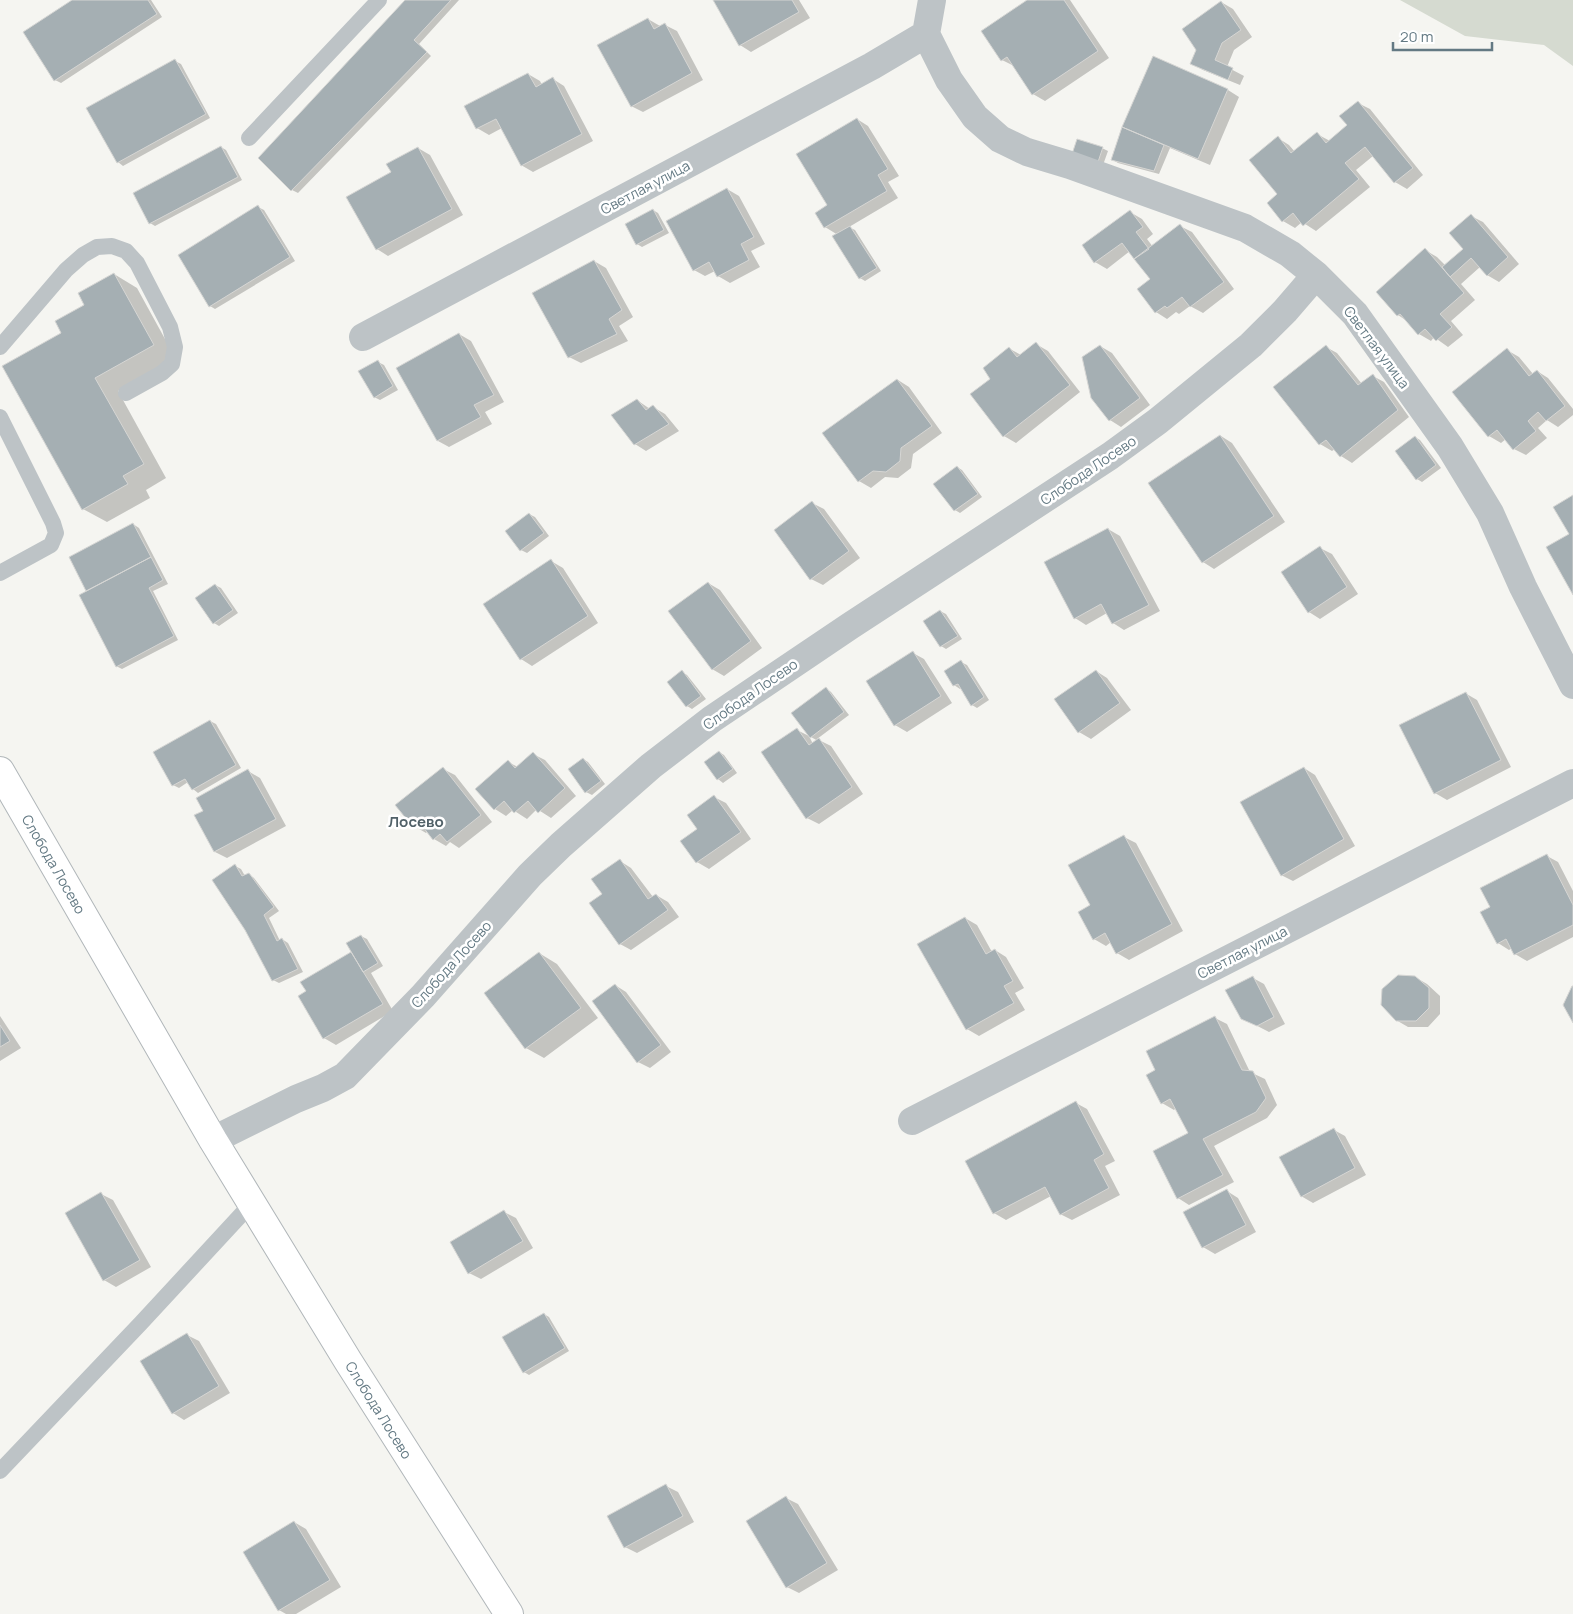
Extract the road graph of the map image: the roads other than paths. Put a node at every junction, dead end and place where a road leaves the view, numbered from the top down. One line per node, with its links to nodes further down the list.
1 (379, 0): 4 (lane)
2 (932, 0): 3 (street)
3 (926, 34): 5 (street, Светлая улица); 6 (street, Светлая улица)
4 (249, 138)
5 (1316, 275): 11 (street, Светлая улица); 15 (street, Слобода Лосево)
6 (363, 337)
7 (0, 346): 8 (lane)
8 (126, 393)
9 (0, 417): 10 (lane)
10 (0, 573)
11 (1573, 684)
12 (0, 771): 15 (main road, Слобода Лосево)
13 (1573, 783): 14 (street, Светлая улица)
14 (912, 1120)
15 (213, 1140): 16 (main road, Слобода Лосево)
16 (252, 1203): 17 (lane); 18 (main road, Слобода Лосево)
17 (0, 1471)
18 (509, 1614)

